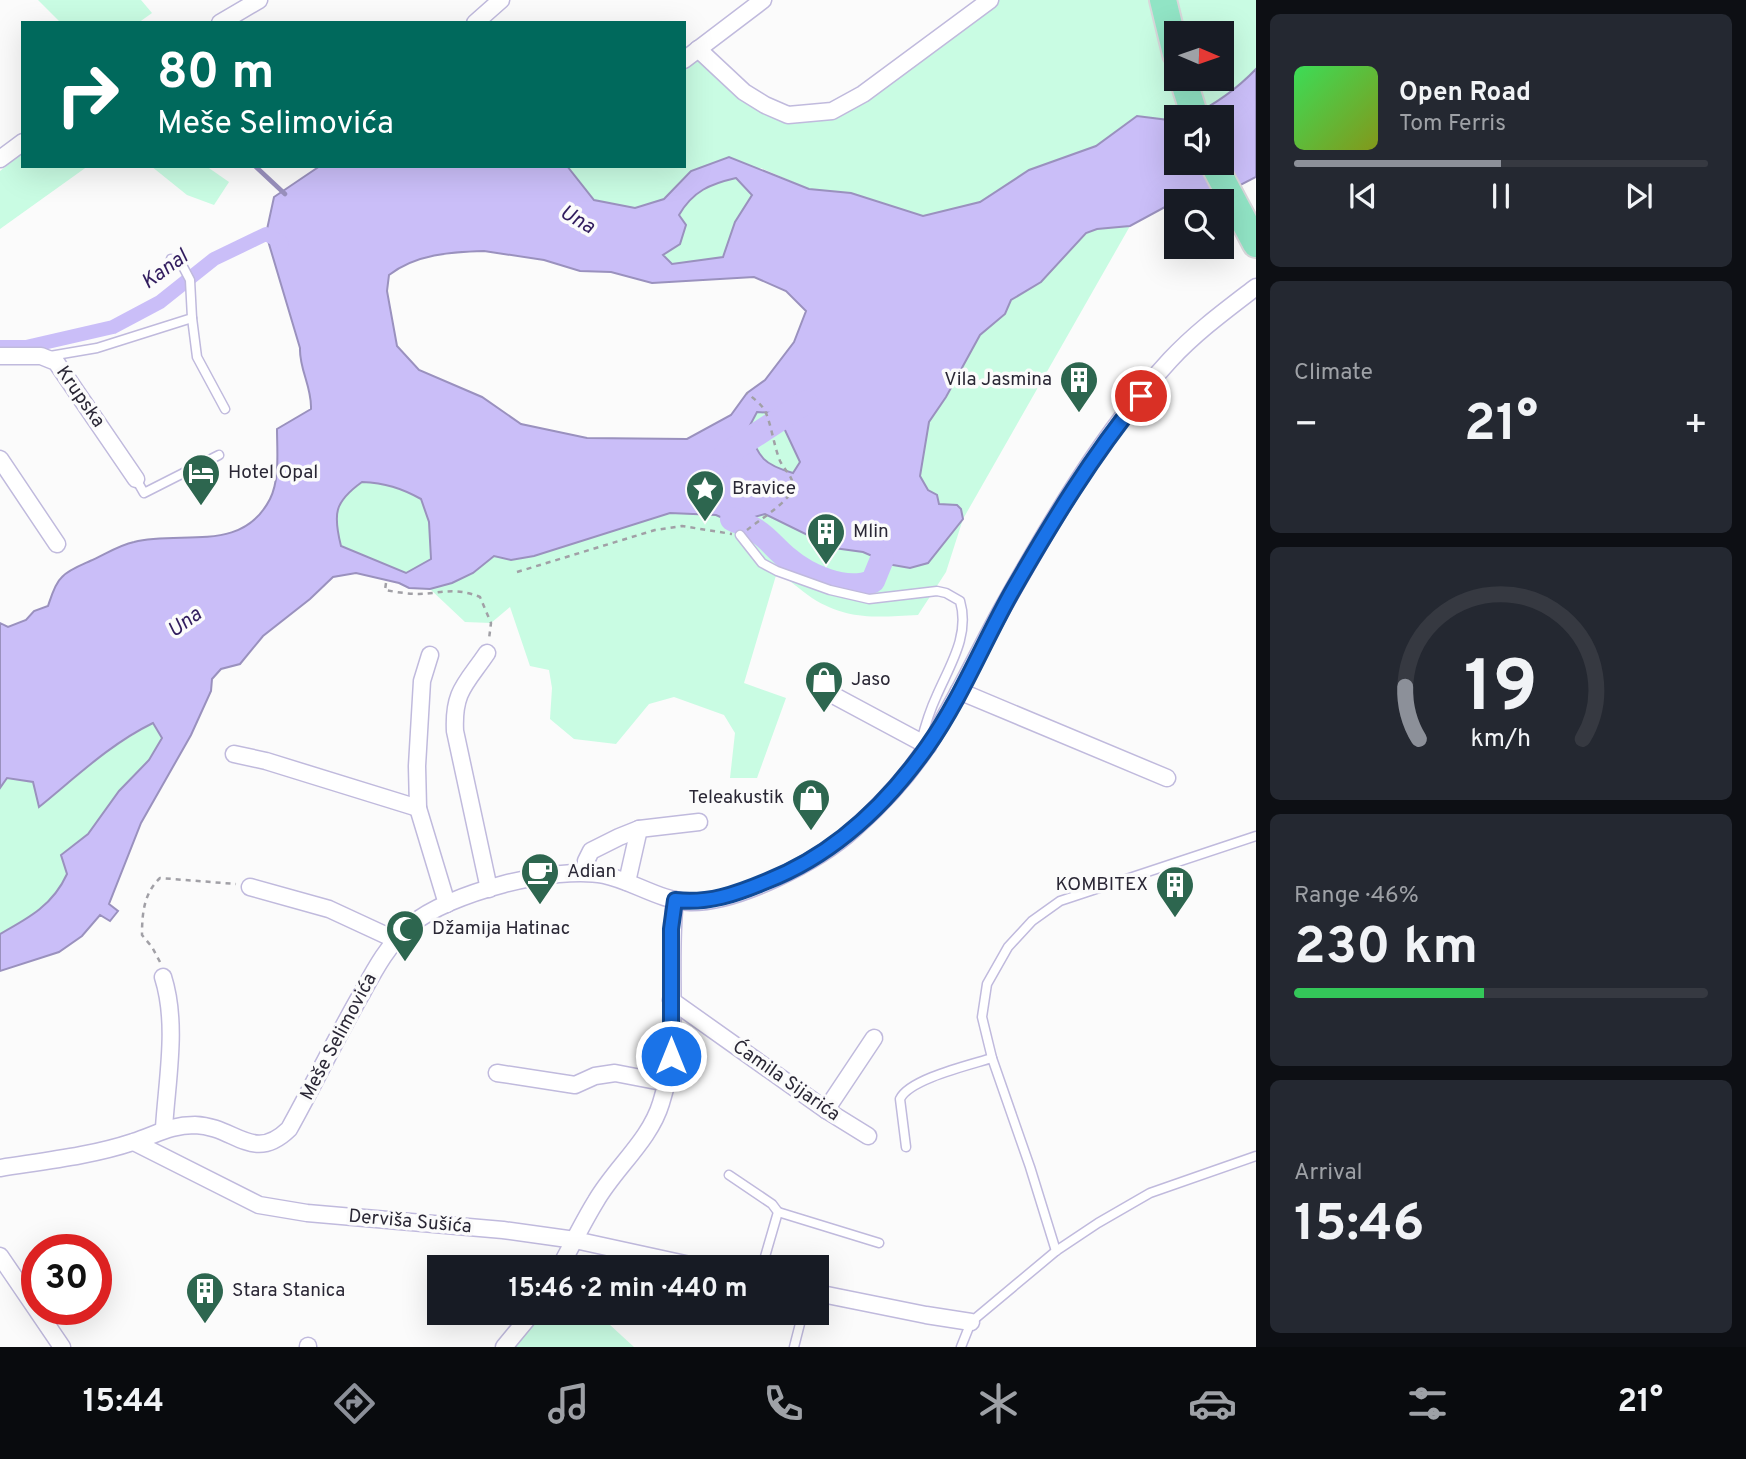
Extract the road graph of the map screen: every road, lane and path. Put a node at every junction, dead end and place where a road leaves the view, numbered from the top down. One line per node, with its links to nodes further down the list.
1 (259, 0): 6 (street)
2 (501, 0): 7 (street)
3 (764, 0): 9 (street)
4 (990, 0): 9 (street)
5 (1163, 0): 8 (main road)
6 (223, 21)
7 (477, 21)
8 (1168, 21)
9 (698, 49): 10 (street)
10 (686, 58)
11 (21, 143): 12 (street)
12 (0, 159)
13 (1220, 175): 14 (main road)
14 (1256, 244)
15 (175, 260): 17 (lane)
16 (1256, 287): 31 (street, Meše Selimovića)
17 (192, 318): 19 (lane); 21 (lane)
18 (0, 356): 19 (street, Krupska)
19 (47, 357): 24 (street, Krupska)
20 (747, 393): 25 (path)
21 (225, 409)
22 (219, 455): 24 (lane)
23 (0, 459): 26 (street)
24 (136, 480)
25 (740, 535): 27 (path); 33 (lane)
26 (57, 544)
27 (517, 572)
28 (386, 583): 29 (path)
29 (487, 653): 43 (street)
30 (430, 655): 36 (street)
31 (959, 691): 33 (street, Meše Selimovića); 35 (street)
32 (831, 694): 33 (street)
33 (924, 744): 44 (street, Meše Selimovića)
34 (234, 754): 36 (street)
35 (1167, 778)
36 (418, 808): 45 (street)
37 (699, 822): 38 (street)
38 (639, 829): 40 (street); 41 (street)
39 (1256, 836): 50 (lane)
40 (586, 872): 41 (street, Meše Selimovića); 43 (street, Meše Selimovića)
41 (627, 882): 44 (street, Meše Selimovića)
42 (250, 887): 46 (street); 47 (path)
43 (489, 889): 45 (street, Meše Selimovića)
44 (675, 900): 48 (street)
45 (447, 904): 46 (street, Meše Selimovića)
46 (396, 940): 54 (street, Meše Selimovića)
47 (163, 977): 54 (street)
48 (671, 1000): 52 (street); 53 (street, Ćamila Sijarića)
49 (874, 1038): 53 (street)
50 (992, 1058): 57 (lane); 64 (lane)
51 (497, 1073): 52 (street)
52 (667, 1083): 62 (street)
53 (826, 1110): 55 (street, Ćamila Sijarića)
54 (164, 1128): 56 (street, Meše Selimovića)
55 (868, 1136)
56 (134, 1142): 59 (street, Meše Selimovića); 62 (street, Derviša Sušića)
57 (906, 1147)
58 (1256, 1156): 64 (lane)
59 (0, 1168)
60 (729, 1175): 61 (lane)
61 (778, 1212): 63 (lane); 67 (lane)
62 (575, 1240): 65 (street); 66 (street, Derviša Sušića)
63 (879, 1243)
64 (1056, 1251): 70 (lane)
65 (567, 1255)
66 (644, 1255)
67 (765, 1255)
68 (0, 1256): 73 (street)
69 (829, 1295): 70 (street)
70 (971, 1322): 76 (lane)
71 (522, 1325): 74 (street)
72 (800, 1325): 75 (lane)
73 (62, 1347)
74 (504, 1347)
75 (794, 1347)
76 (961, 1347)

